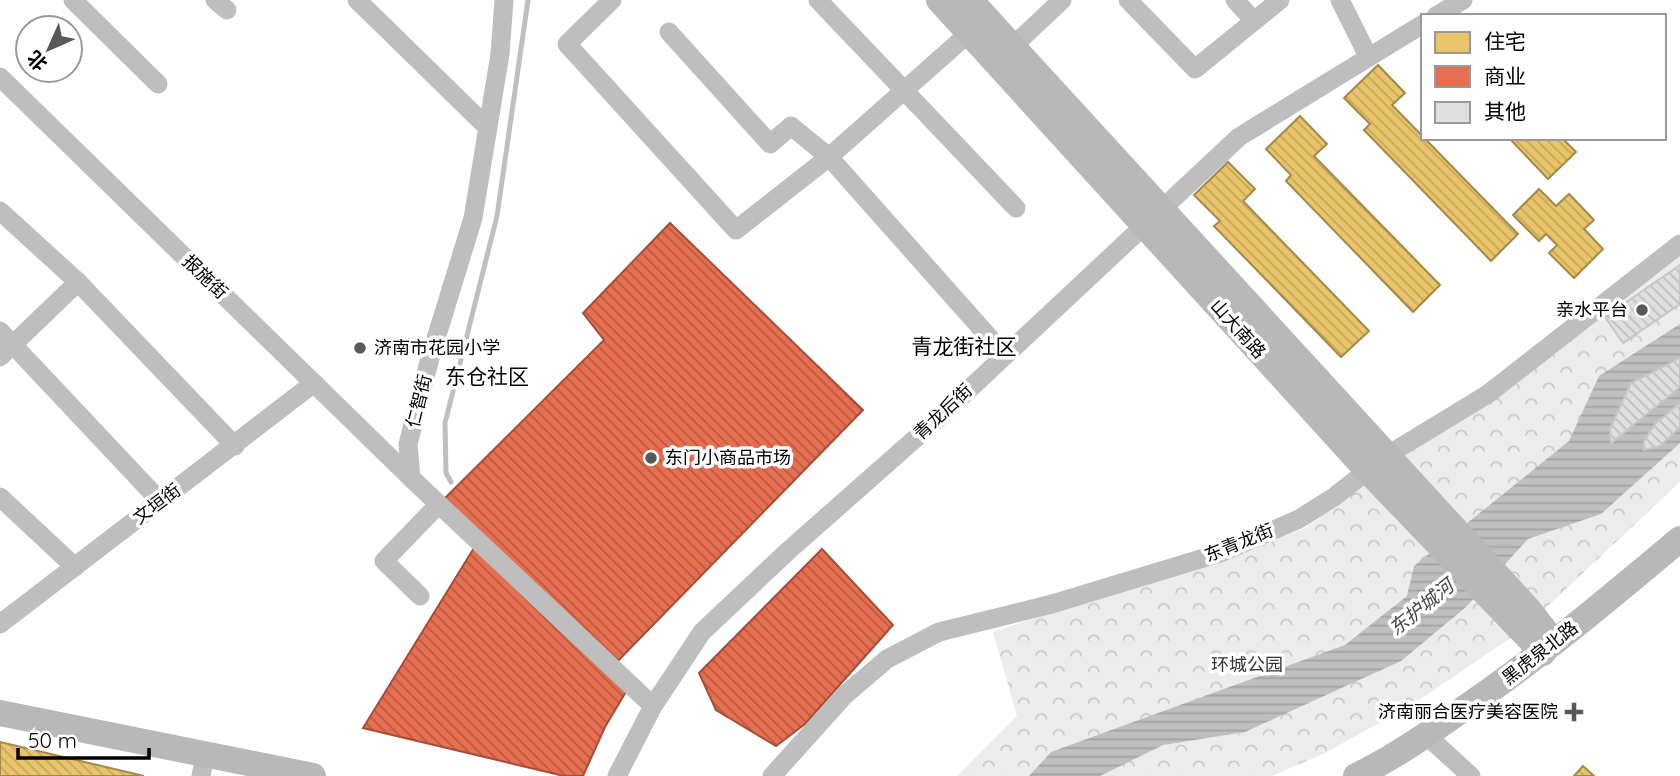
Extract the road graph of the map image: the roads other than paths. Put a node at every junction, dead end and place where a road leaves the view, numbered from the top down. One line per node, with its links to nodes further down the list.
1 (73, 0): 22 (street)
2 (357, 0): 24 (street)
3 (504, 0): 24 (street, 仁智街)
4 (612, 0): 25 (street)
5 (818, 0): 23 (street)
6 (939, 0): 18 (main road, 山大南路)
7 (970, 0): 19 (main road, 山大南路)
8 (1062, 0): 19 (street)
9 (1128, 0): 15 (street)
10 (1235, 0): 15 (street)
11 (1280, 0): 15 (street)
12 (1340, 0): 20 (street)
13 (1464, 0): 14 (street)
14 (1440, 14)
15 (1254, 21)
16 (1421, 25): 20 (street, 青龙后街)
17 (669, 32): 25 (street)
18 (968, 33): 23 (street); 28 (main road, 山大南路)
19 (1013, 46): 28 (main road, 山大南路)
20 (1368, 56): 28 (street, 青龙后街)
21 (0, 77): 33 (street, 报施街)
22 (158, 84)
23 (903, 92): 25 (street); 26 (street)
24 (488, 128): 36 (street, 仁智街)
25 (829, 157): 32 (street)
26 (1016, 208)
27 (0, 211): 30 (street)
28 (1152, 217): 32 (street, 青龙后街); 35 (main road, 山大南路)
29 (1680, 244): 35 (street, 东青龙街)
30 (78, 282): 31 (street); 34 (street)
31 (4, 344): 38 (street)
32 (1004, 354): 45 (street, 青龙后街)
33 (314, 383): 34 (street, 文垣街); 36 (street, 报施街)
34 (235, 446): 38 (street, 文垣街)
35 (1379, 466): 44 (main road, 山大南路); 51 (street, 东青龙街)
36 (411, 478): 39 (street)
37 (0, 497): 41 (street)
38 (160, 501): 41 (street, 文垣街)
39 (438, 505): 42 (street); 45 (street)
40 (1680, 539): 44 (main road, 黑虎泉北路)
41 (75, 567): 43 (street, 文垣街)
42 (420, 596)
43 (2, 620)
44 (1549, 648): 47 (main road, 黑虎泉北路)
45 (653, 706): 50 (street, 青龙后街)
46 (0, 713): 48 (main road)
47 (1426, 735): 52 (main road, 黑虎泉北路); 53 (street)
48 (203, 765): 49 (main road)
49 (313, 776)
50 (617, 776)
51 (772, 776)
52 (1356, 776)
53 (1471, 776)

